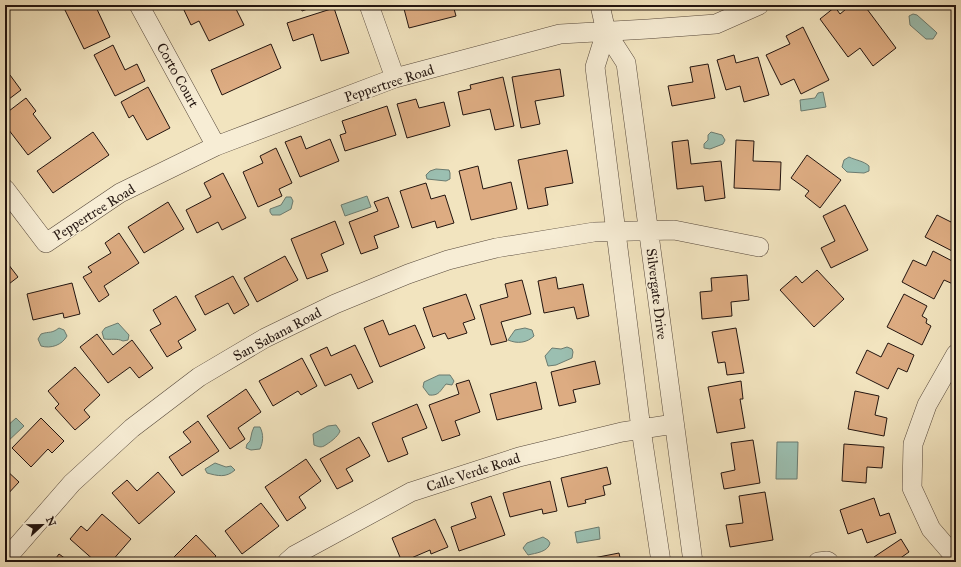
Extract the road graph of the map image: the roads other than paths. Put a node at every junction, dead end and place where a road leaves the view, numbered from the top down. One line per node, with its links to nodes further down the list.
1 (139, 5): 7 (street, Corto Court)
2 (369, 5): 6 (street)
3 (600, 5): 5 (street, Silvergate Drive)
4 (759, 5): 5 (street, Peppertree Road)
5 (606, 32): 6 (street, Peppertree Road); 9 (street, Silvergate Drive); 10 (street, Silvergate Drive)
6 (395, 78): 7 (street, Peppertree Road)
7 (216, 146): 8 (street, Peppertree Road)
8 (5, 189)
9 (649, 231): 10 (street, San Sabana Road); 11 (street, San Sabana Road); 13 (street, Silvergate Drive)
10 (616, 232): 14 (street, Silvergate Drive); 16 (street, San Sabana Road)
11 (759, 247)
12 (956, 354): 15 (street)
13 (674, 424): 14 (street, Calle Verde Road); 19 (street, Silvergate Drive)
14 (641, 429): 17 (street, Calle Verde Road); 18 (street, Silvergate Drive)
15 (956, 558)
16 (5, 560)
17 (287, 562)
18 (661, 562)
19 (693, 562)

